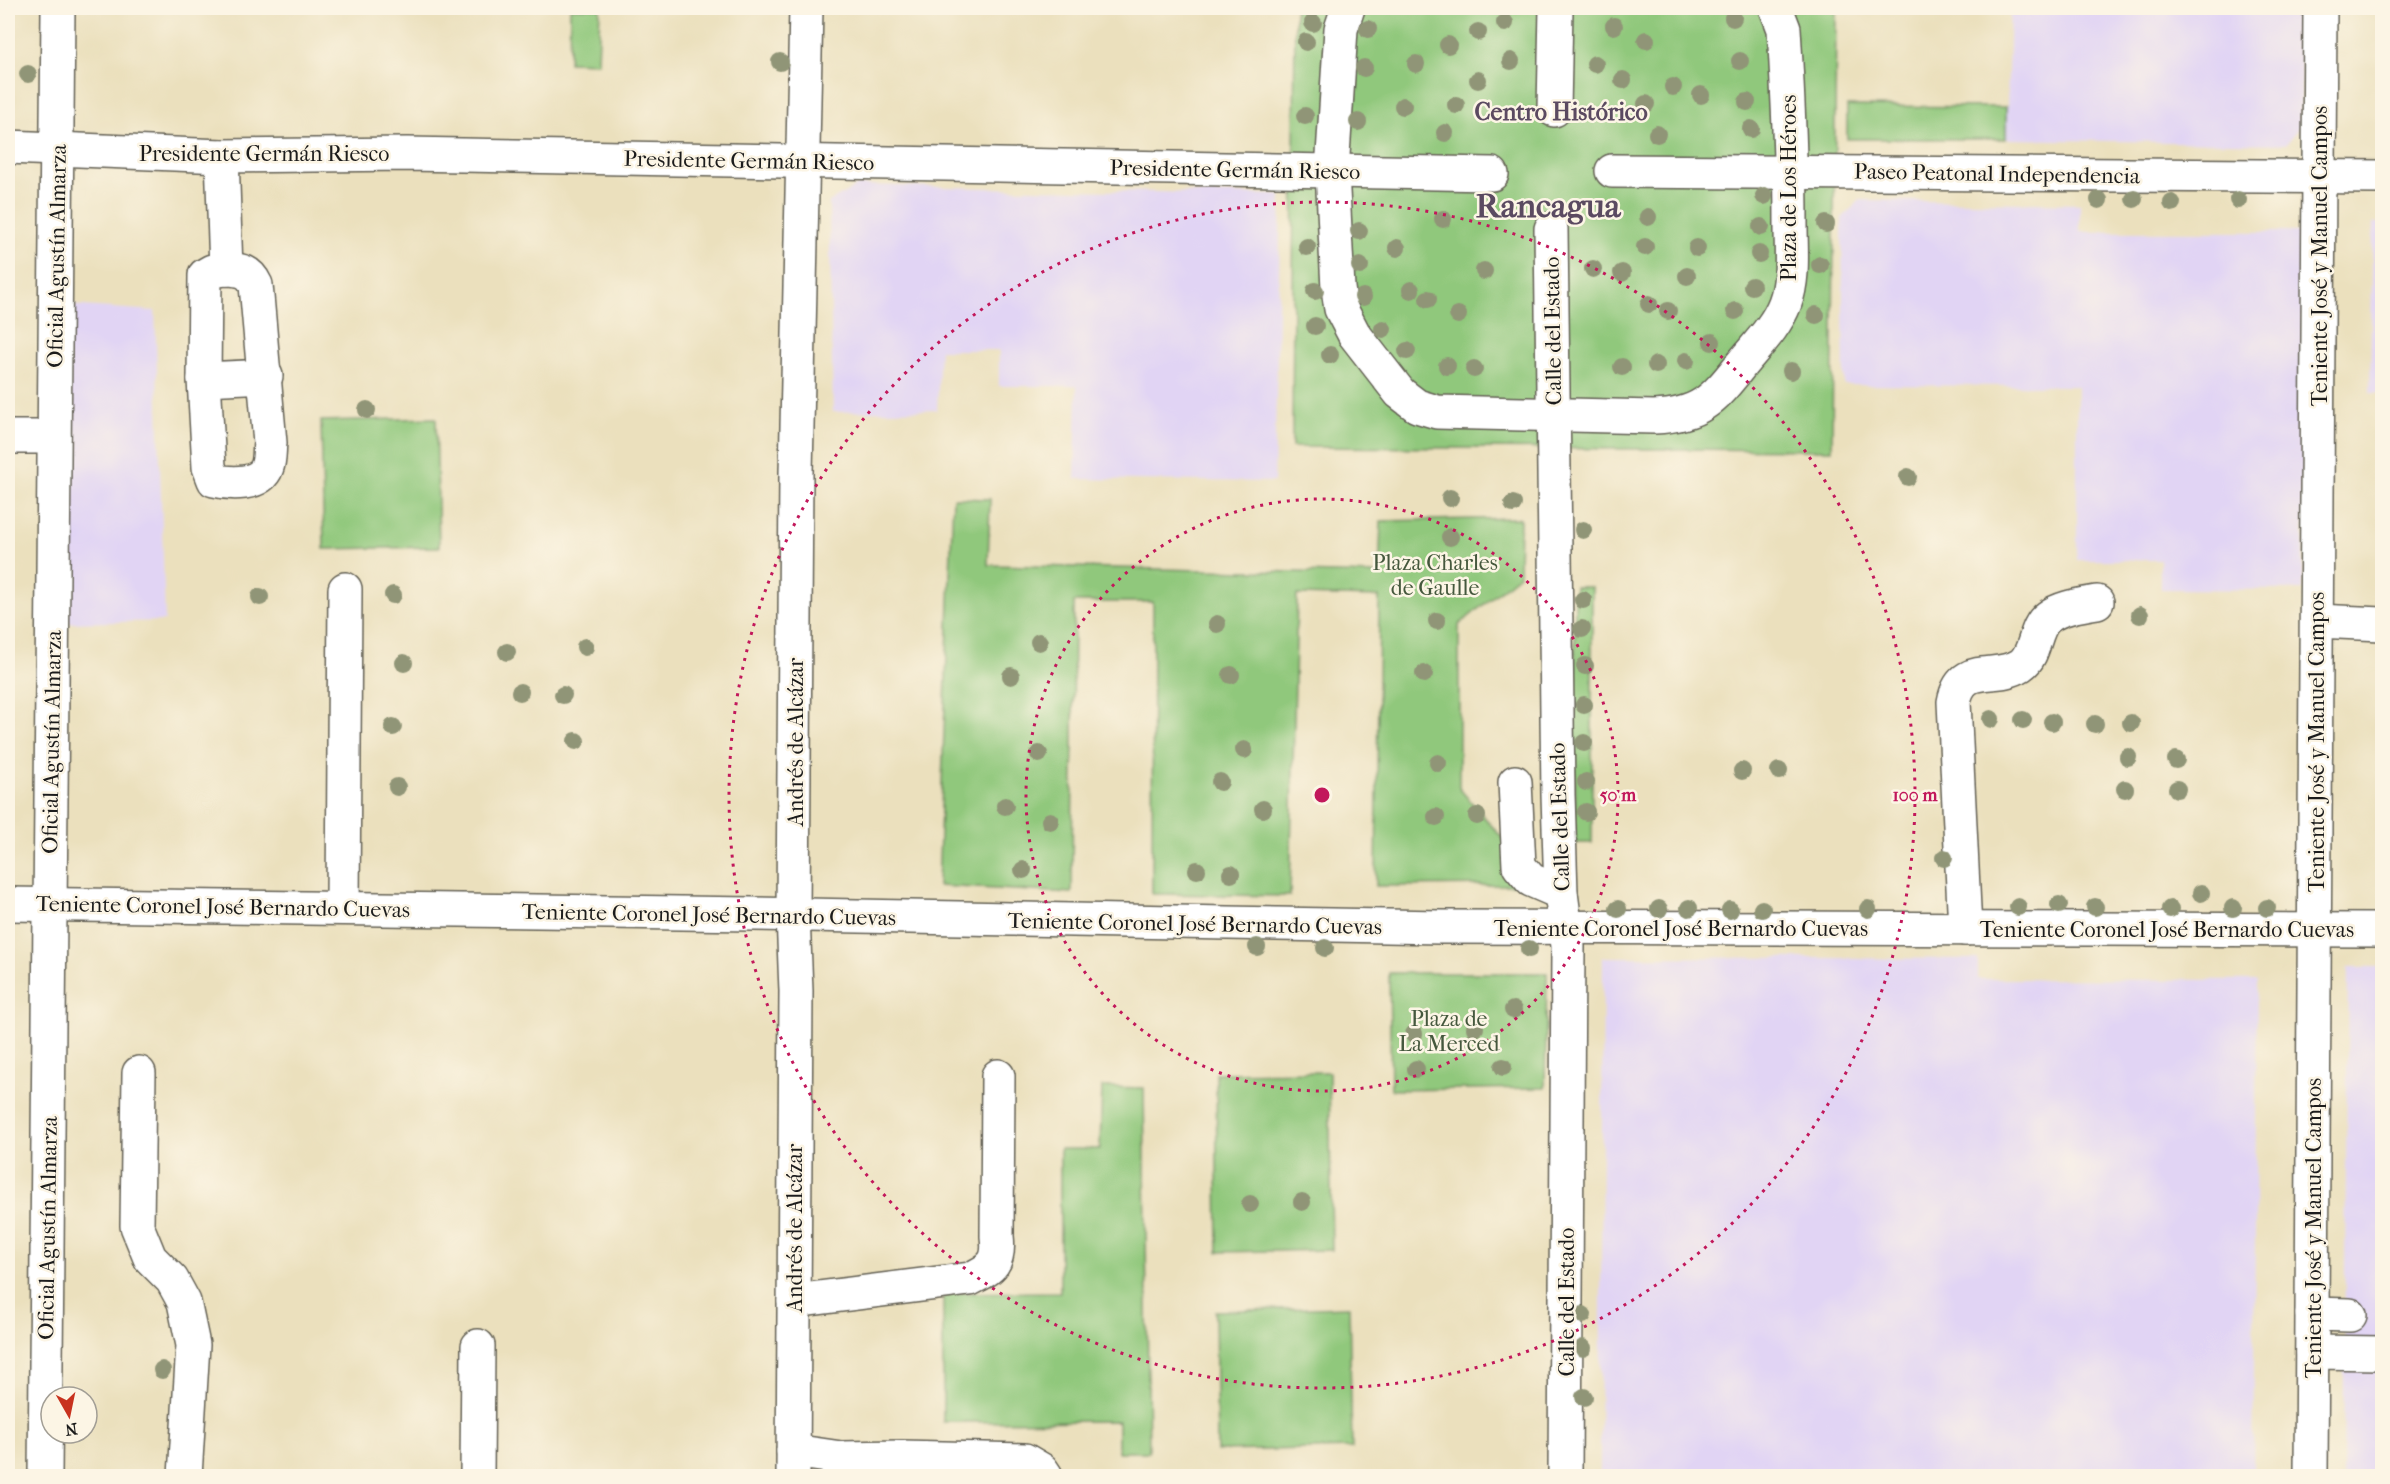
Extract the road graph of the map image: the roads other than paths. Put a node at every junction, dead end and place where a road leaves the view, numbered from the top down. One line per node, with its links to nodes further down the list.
1 (58, 8): 9 (street, Oficial Agustín Almarza)
2 (806, 8): 11 (street, Andrés de Alcázar)
3 (1348, 8): 12 (street)
4 (1556, 8): 7 (street)
5 (1776, 8): 14 (street, Plaza de Los Héroes)
6 (2320, 8): 16 (street, Teniente José y Manuel Campos)
7 (1554, 110)
8 (8, 147): 9 (street, Presidente Germán Riesco)
9 (57, 148): 10 (street, Presidente Germán Riesco); 24 (street, Oficial Agustín Almarza)
10 (222, 156): 11 (street, Presidente Germán Riesco); 19 (street)
11 (802, 159): 12 (street, Presidente Germán Riesco); 34 (street, Andrés de Alcázar)
12 (1332, 171): 15 (street, Presidente Germán Riesco); 22 (street)
13 (1612, 171): 14 (street, Paseo Peatonal Independencia)
14 (1791, 171): 16 (street, Paseo Peatonal Independencia); 22 (street, Plaza de Los Héroes)
15 (1492, 174)
16 (2319, 176): 17 (street, Paseo Peatonal Independencia); 27 (street, Teniente José y Manuel Campos)
17 (2382, 177)
18 (1551, 229): 22 (street, Calle del Estado)
19 (225, 269): 20 (street); 21 (street)
20 (266, 376): 21 (street); 21 (street)
21 (204, 379)
22 (1554, 416): 30 (street, Calle del Estado)
23 (8, 437): 24 (street)
24 (54, 437): 32 (street, Oficial Agustín Almarza)
25 (345, 589): 33 (street)
26 (2097, 602): 37 (street)
27 (2317, 621): 28 (street); 36 (street, Teniente José y Manuel Campos)
28 (2382, 624)
29 (1515, 782): 30 (street)
30 (1561, 893): 35 (street, Calle del Estado)
31 (8, 904): 32 (street, Teniente Coronel José Bernardo Cuevas)
32 (49, 904): 33 (street, Teniente Coronel José Bernardo Cuevas); 49 (street, Oficial Agustín Almarza)
33 (343, 908): 34 (street, Teniente Coronel José Bernardo Cuevas)
34 (793, 915): 35 (street, Teniente Coronel José Bernardo Cuevas); 41 (street, Andrés de Alcázar)
35 (1566, 926): 37 (street, Teniente Coronel José Bernardo Cuevas); 53 (street, Calle del Estado)
36 (2315, 928): 37 (street, Teniente Coronel José Bernardo Cuevas); 38 (street, Teniente Coronel José Bernardo Cuevas); 42 (street, Teniente José y Manuel Campos)
37 (1965, 929)
38 (2382, 930)
39 (139, 1073): 50 (street)
40 (998, 1076): 41 (street)
41 (794, 1301): 47 (street, Andrés de Alcázar)
42 (2312, 1314): 43 (street); 45 (street, Teniente José y Manuel Campos)
43 (2350, 1315)
44 (478, 1346): 51 (street)
45 (2312, 1352): 46 (street); 54 (street, Teniente José y Manuel Campos)
46 (2382, 1353)
47 (794, 1464): 48 (street)
48 (901, 1467): 52 (street)
49 (45, 1476)
50 (185, 1476)
51 (477, 1476)
52 (1046, 1476)
53 (1564, 1476)
54 (2311, 1476)

